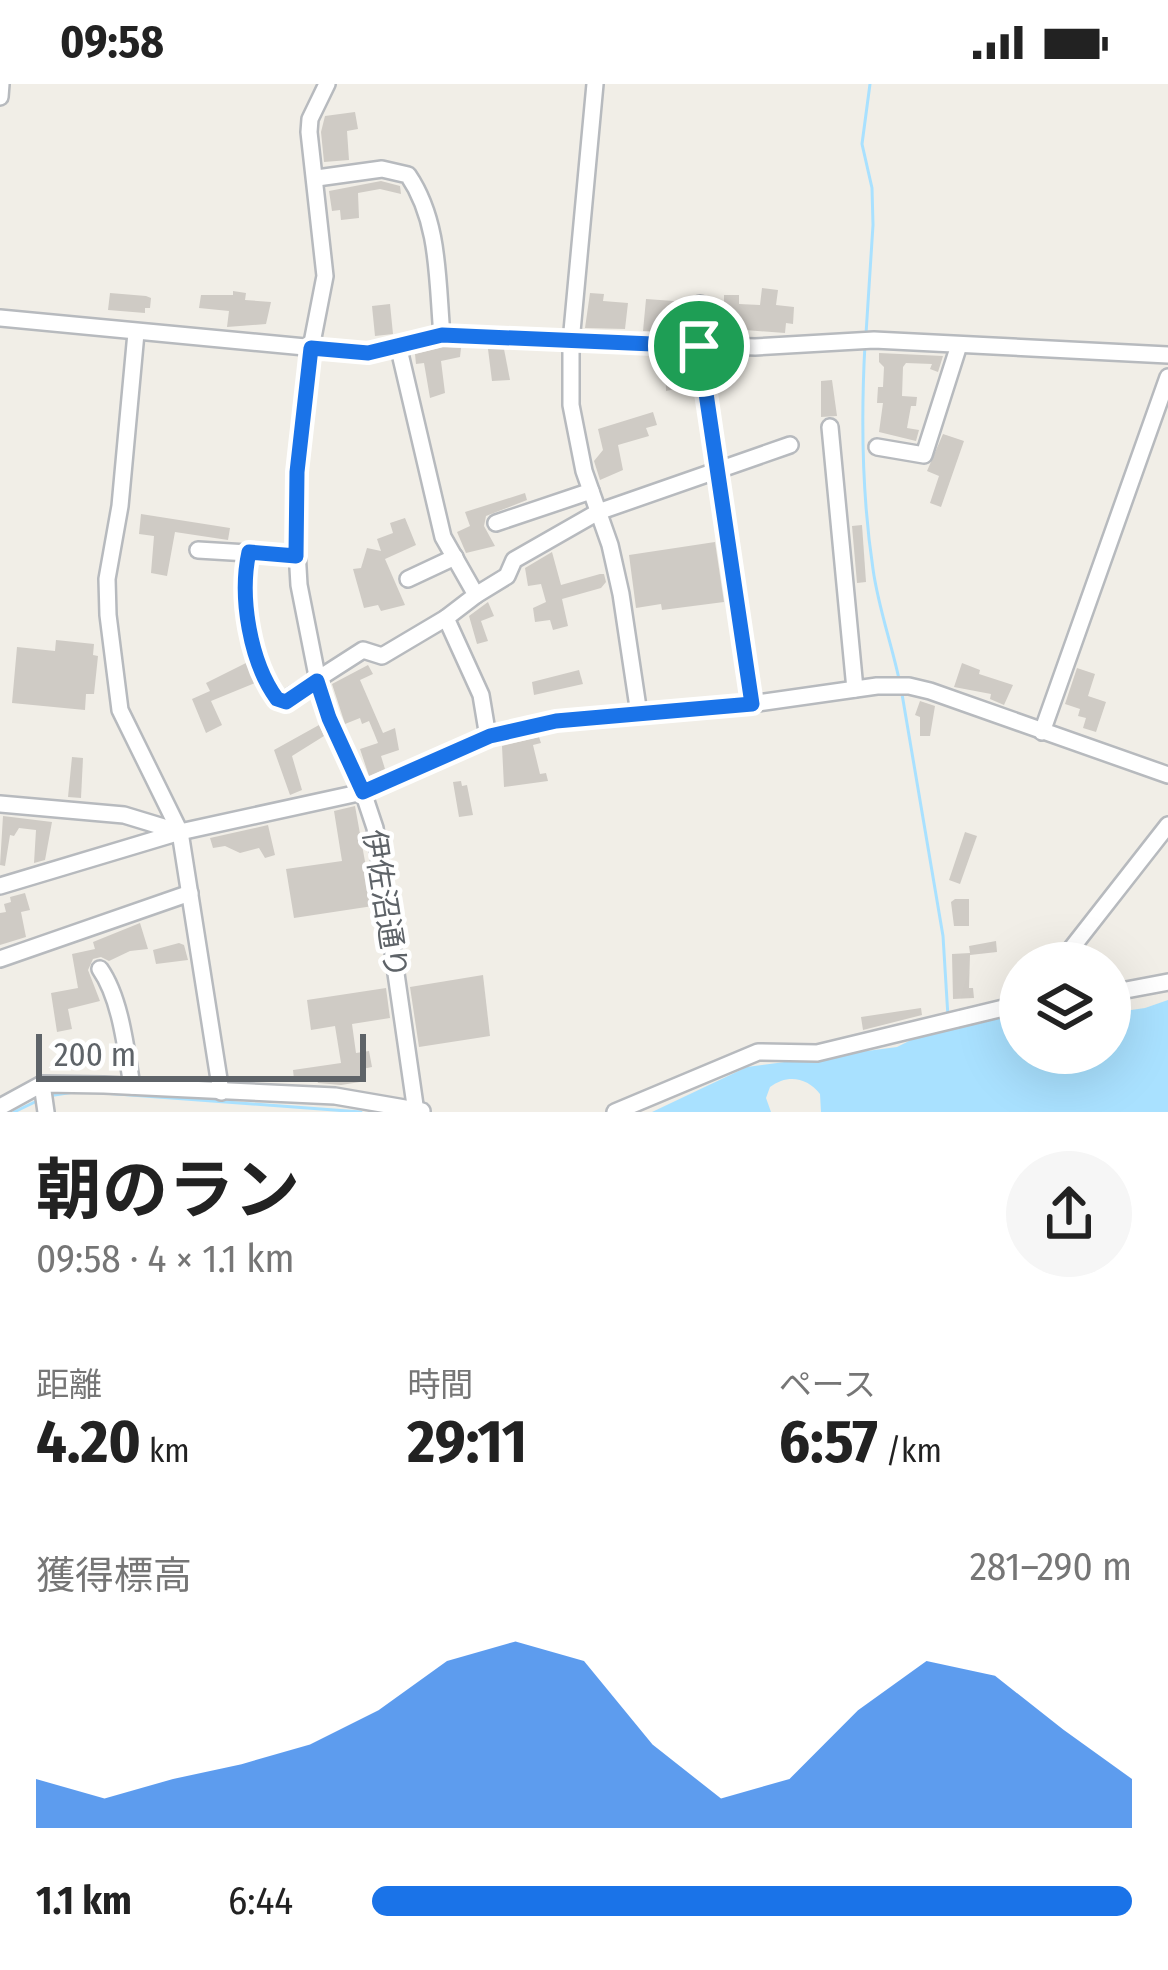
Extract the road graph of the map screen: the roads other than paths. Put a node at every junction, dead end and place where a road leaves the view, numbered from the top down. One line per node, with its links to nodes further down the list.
1 (1, 84): 4 (street)
2 (327, 84): 5 (street, 伊佐沼通り)
3 (596, 84): 10 (street)
4 (0, 97)
5 (316, 178): 9 (street); 14 (street, 伊佐沼通り)
6 (700, 304): 13 (street)
7 (0, 318): 8 (street)
8 (136, 333): 14 (street); 41 (street)
9 (442, 335): 10 (street); 11 (street)
10 (571, 342): 13 (street); 21 (street)
11 (398, 345): 14 (street); 27 (street)
12 (959, 345): 13 (street); 15 (street); 19 (street)
13 (699, 346): 20 (street)
14 (311, 348): 26 (street, 伊佐沼通り)
15 (1168, 356)
16 (1168, 377): 35 (street)
17 (830, 427): 32 (street)
18 (790, 445): 20 (street)
19 (877, 448)
20 (719, 470): 22 (street); 33 (street)
21 (590, 490): 22 (street); 23 (street)
22 (598, 512): 29 (street); 34 (street)
23 (496, 523)
24 (198, 550): 25 (street)
25 (249, 552): 26 (street); 31 (street)
26 (296, 556): 31 (street, 伊佐沼通り)
27 (455, 557): 28 (street); 29 (street)
28 (408, 579)
29 (476, 595): 30 (street)
30 (446, 617): 31 (street); 36 (street)
31 (317, 681): 38 (street, 伊佐沼通り)
32 (855, 689): 33 (street); 35 (street)
33 (752, 704): 34 (street)
34 (639, 714): 36 (street)
35 (1042, 732): 37 (street)
36 (488, 737): 38 (street)
37 (1168, 775)
38 (363, 792): 41 (street); 54 (street, 伊佐沼通り)
39 (0, 804): 41 (street)
40 (1168, 825): 44 (street)
41 (180, 832): 42 (street); 43 (street)
42 (0, 886)
43 (190, 893): 45 (street); 52 (street)
44 (1076, 942)
45 (0, 959)
46 (100, 969): 51 (street)
47 (1168, 982): 48 (street)
48 (1131, 989)
49 (999, 1009): 56 (street)
50 (42, 1084): 51 (street); 53 (street); 55 (street)
51 (132, 1086): 52 (street)
52 (221, 1092): 54 (street)
53 (0, 1107)
54 (419, 1111)
55 (46, 1112)
56 (615, 1112)

